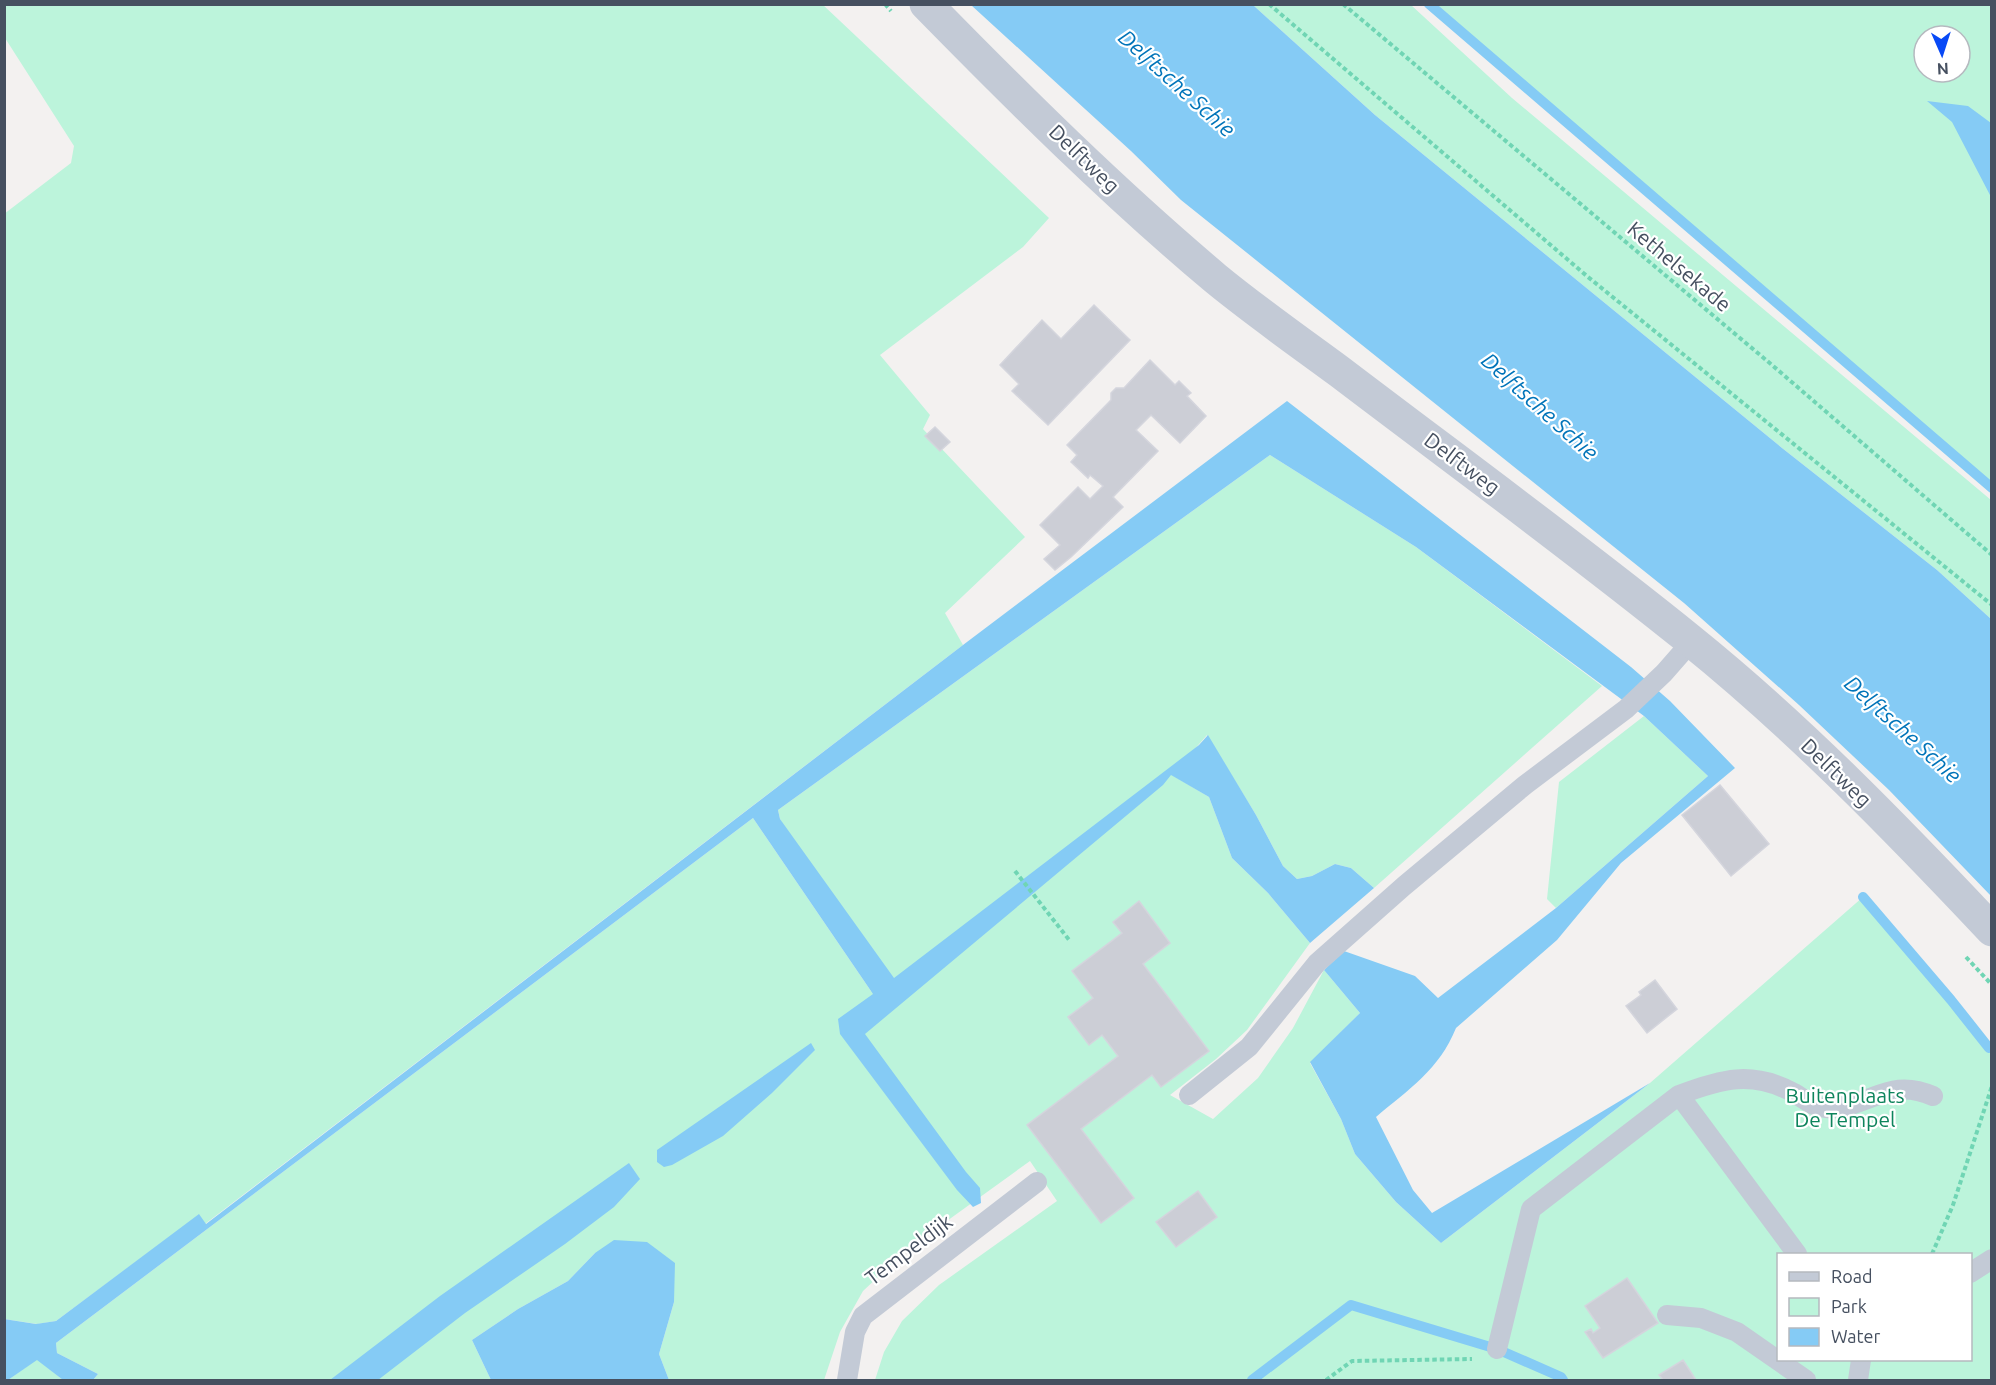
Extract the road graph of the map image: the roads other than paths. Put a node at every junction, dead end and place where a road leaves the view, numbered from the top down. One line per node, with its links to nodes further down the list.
1 (926, 4): 2 (street, Delftweg)
2 (1692, 641): 3 (street, Delftweg); 4 (lane)
3 (1992, 930)
4 (1189, 1095)
5 (1679, 1095): 6 (lane); 8 (lane); 12 (lane)
6 (1933, 1096)
7 (1037, 1182): 16 (lane, Tempeldijk)
8 (1796, 1253)
9 (1992, 1259): 10 (lane)
10 (1972, 1272)
11 (1667, 1315): 13 (lane)
12 (1497, 1349)
13 (1777, 1360)
14 (1779, 1361): 17 (lane)
15 (1861, 1361): 18 (lane)
16 (847, 1380)
17 (1806, 1380)
18 (1858, 1380)

